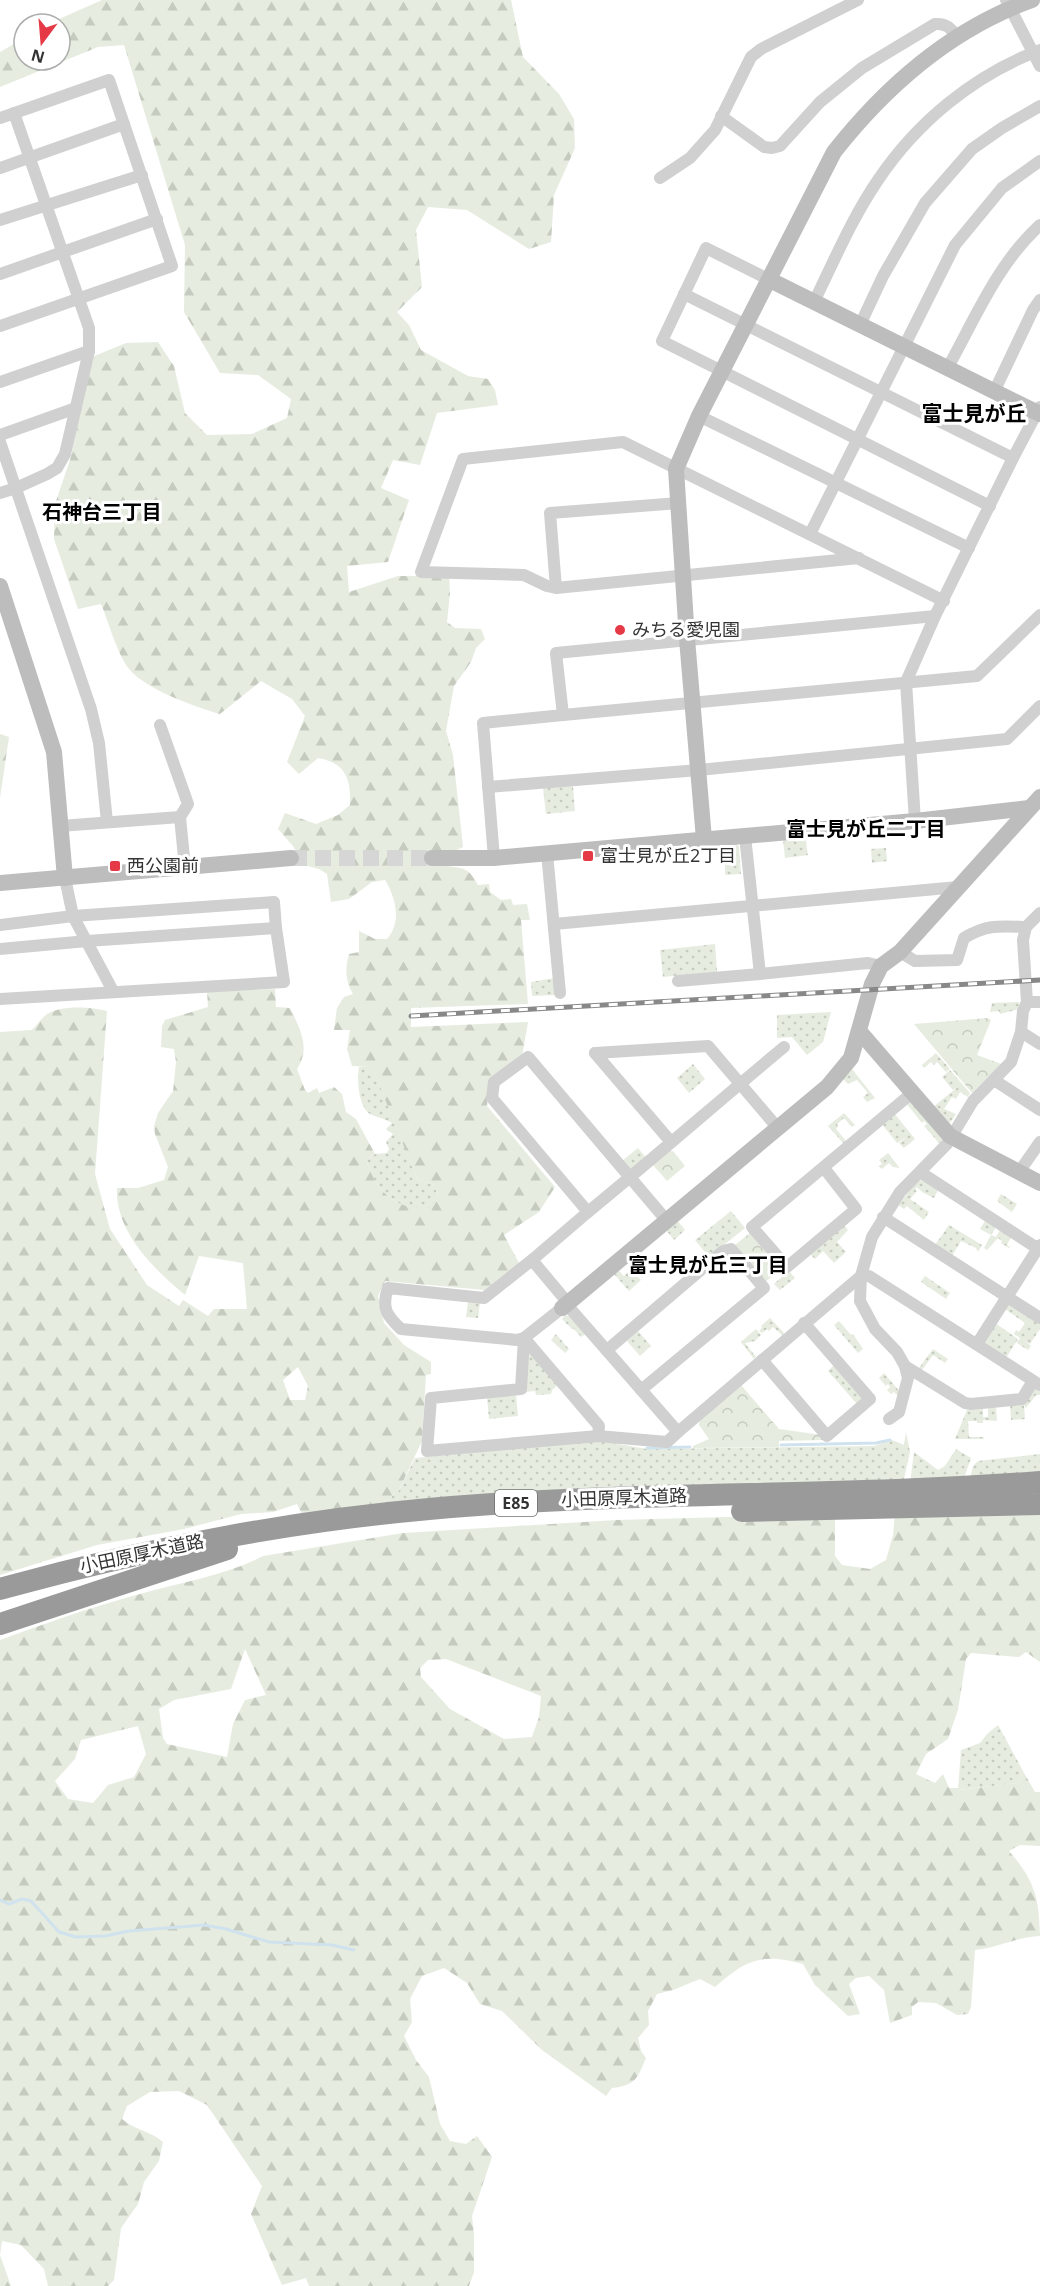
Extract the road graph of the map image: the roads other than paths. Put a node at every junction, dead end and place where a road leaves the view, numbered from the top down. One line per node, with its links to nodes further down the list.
1 (857, 0): 9 (street)
2 (1032, 0): 3 (street)
3 (1008, 4): 4 (street); 5 (street)
4 (957, 36): 9 (street); 23 (street)
5 (1037, 51): 6 (street); 27 (street)
6 (1040, 66)
7 (1040, 106): 28 (street)
8 (14, 113): 10 (street); 11 (street); 12 (street)
9 (722, 116): 16 (street)
10 (0, 118)
11 (124, 124): 12 (street); 15 (street)
12 (29, 158): 14 (street); 17 (street)
13 (1040, 161): 31 (street)
14 (0, 168)
15 (142, 175): 17 (street); 18 (street)
16 (660, 178)
17 (45, 206): 19 (street); 21 (street)
18 (157, 219): 21 (street); 25 (street)
19 (0, 220)
20 (1040, 225): 33 (street)
21 (62, 252): 22 (street); 25 (street)
22 (0, 274)
23 (770, 280): 24 (street); 27 (street); 30 (street)
24 (684, 294): 30 (street); 34 (street)
25 (79, 299): 29 (street); 32 (street)
26 (1040, 300): 36 (street)
27 (814, 302): 28 (street)
28 (860, 325): 31 (street)
29 (0, 326)
30 (746, 326): 34 (street); 37 (street)
31 (903, 347): 33 (street); 37 (street)
32 (89, 351): 35 (street); 38 (street)
33 (947, 369): 36 (street)
34 (723, 372): 40 (street); 42 (street)
35 (0, 382)
36 (994, 392): 39 (street)
37 (881, 393): 42 (street); 44 (street)
38 (76, 408): 41 (street); 47 (street)
39 (1039, 411): 44 (street)
40 (699, 416): 45 (street); 46 (street)
41 (0, 435)
42 (858, 439): 46 (street); 50 (street)
43 (0, 442): 47 (street)
44 (1013, 458): 50 (street)
45 (676, 469): 49 (street); 51 (street); 56 (street)
46 (835, 483): 51 (street); 52 (street)
47 (16, 488): 48 (street); 72 (street)
48 (0, 493)
49 (679, 503): 54 (street); 56 (street)
50 (990, 506): 52 (street)
51 (810, 534): 53 (street)
52 (969, 548): 57 (street)
53 (860, 558): 54 (street); 57 (street)
54 (684, 574): 56 (street); 60 (street)
55 (0, 586): 73 (street)
56 (556, 588)
57 (944, 601): 59 (street)
58 (1040, 615): 61 (street)
59 (935, 616): 60 (street); 61 (street)
60 (687, 639): 62 (street); 64 (street)
61 (906, 682): 62 (street); 66 (street)
62 (693, 702): 64 (street); 67 (street)
63 (1040, 706): 66 (street)
64 (563, 715): 68 (street)
65 (160, 725): 70 (street)
66 (910, 749): 67 (street); 71 (street)
67 (699, 770): 68 (street); 75 (street)
68 (488, 786): 79 (street)
69 (1035, 803): 71 (street); 83 (street)
70 (180, 817): 72 (street); 80 (street)
71 (915, 821): 74 (street)
72 (107, 822): 73 (street)
73 (60, 826): 81 (street)
74 (745, 836): 75 (street); 84 (street)
75 (704, 839): 76 (street)
76 (547, 853): 79 (street); 87 (street)
77 (291, 858): 80 (street)
78 (432, 858): 79 (street)
79 (494, 858)
80 (185, 868): 81 (street)
81 (65, 878): 82 (street); 86 (street)
82 (0, 883)
83 (958, 887): 84 (street); 93 (street)
84 (753, 907): 87 (street); 95 (street)
85 (1040, 913): 89 (street)
86 (73, 916): 88 (street); 90 (street); 91 (street)
87 (554, 924): 98 (street)
88 (0, 925)
89 (1026, 927): 93 (street); 100 (street)
90 (276, 928): 91 (street); 97 (street)
91 (87, 941): 92 (street); 97 (street)
92 (0, 949)
93 (900, 952): 94 (street)
94 (881, 966): 95 (street); 101 (street)
95 (760, 974): 96 (street)
96 (678, 981)
97 (113, 991): 99 (street)
98 (560, 993)
99 (0, 999)
100 (1034, 1002): 102 (street)
101 (860, 1032): 107 (street); 109 (street)
102 (1021, 1032): 103 (street); 105 (street)
103 (1040, 1044)
104 (784, 1047): 106 (street)
105 (994, 1080): 108 (street); 110 (street)
106 (740, 1083): 109 (street); 111 (street); 111 (street)
107 (912, 1093): 110 (street); 113 (street)
108 (1040, 1110)
109 (777, 1127): 120 (street)
110 (950, 1136): 114 (street); 115 (street)
111 (671, 1142): 116 (street)
112 (1040, 1142): 115 (street)
113 (824, 1168): 113 (street)
114 (920, 1172): 119 (street); 121 (street)
115 (1019, 1172): 117 (street)
116 (630, 1178): 118 (street); 118 (street); 120 (street)
117 (1040, 1183)
118 (588, 1212): 122 (street)
119 (883, 1217): 123 (street); 124 (street)
120 (667, 1221): 125 (street)
121 (1039, 1248): 124 (street)
122 (532, 1260): 125 (street); 128 (street)
123 (861, 1276): 127 (street); 129 (street); 132 (street)
124 (1006, 1296): 126 (street); 129 (street)
125 (566, 1306): 128 (street); 130 (street)
126 (1040, 1318)
127 (804, 1323): 131 (street); 131 (street)
128 (524, 1338): 137 (street); 137 (street)
129 (977, 1344): 133 (street)
130 (607, 1350): 134 (street); 134 (street)
131 (762, 1360): 136 (street)
132 (905, 1366): 133 (street); 135 (street)
133 (1037, 1383)
134 (641, 1390): 136 (street)
135 (889, 1419)
136 (678, 1432): 137 (street)
137 (598, 1436)
138 (1040, 1482): 141 (highway, 小田原厚木道路 / E85)
139 (1040, 1504): 140 (highway, 小田原厚木道路 / E85)
140 (227, 1549): 142 (highway, 小田原厚木道路 / E85); 143 (highway)
141 (0, 1589)
142 (0, 1604)
143 (0, 1624)

